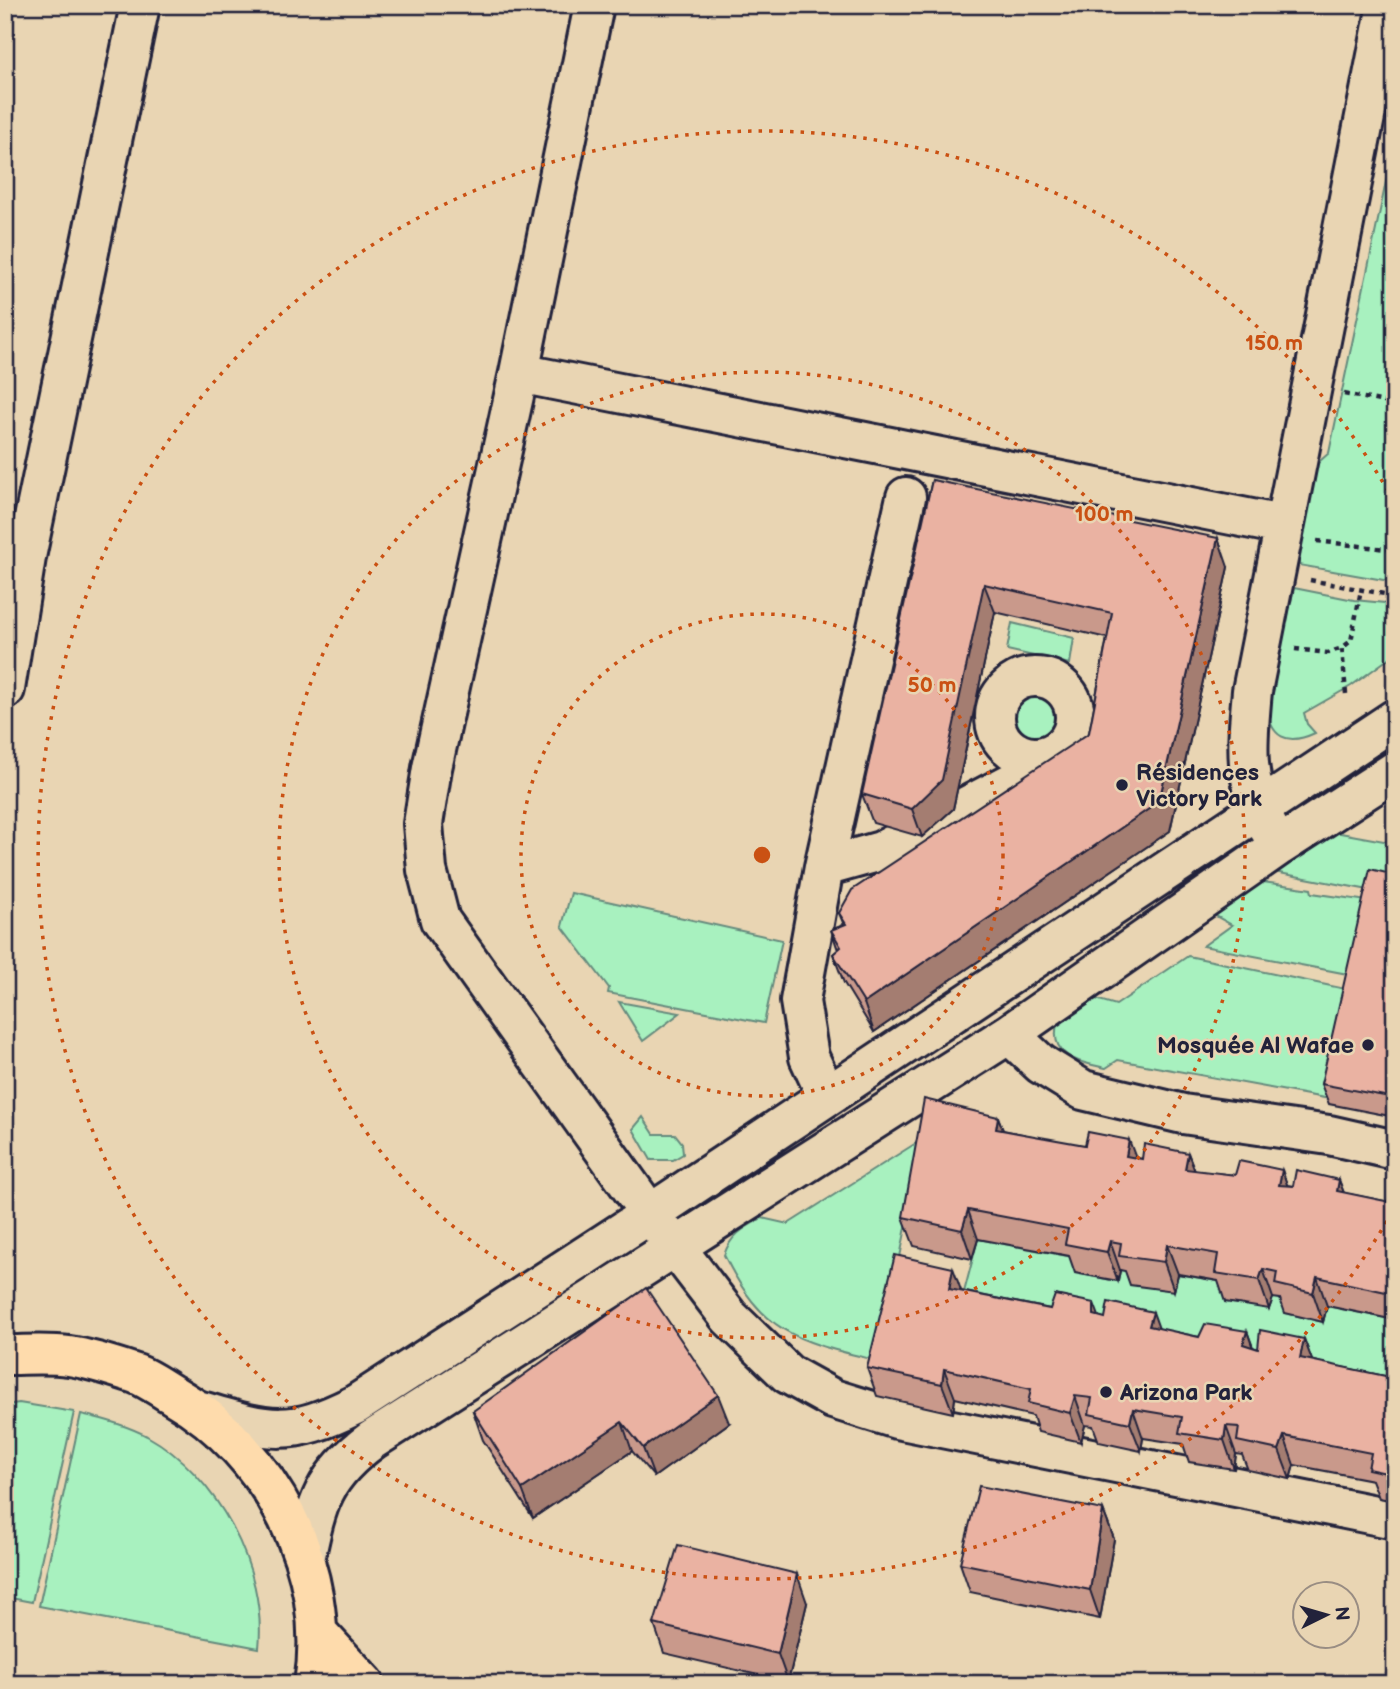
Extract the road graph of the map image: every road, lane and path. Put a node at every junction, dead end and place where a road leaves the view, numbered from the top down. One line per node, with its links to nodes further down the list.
1 (140, 5): 10 (street)
2 (594, 5): 4 (street)
3 (1385, 6): 8 (street)
4 (519, 373): 8 (street); 29 (street)
5 (1335, 393): 6 (path)
6 (1395, 404)
7 (906, 498): 25 (street)
8 (1296, 532): 9 (path); 23 (street)
9 (1395, 550)
10 (15, 555): 16 (street)
11 (1300, 578): 12 (path)
12 (1360, 590): 13 (path); 15 (path)
13 (1395, 596)
14 (1287, 648): 15 (path)
15 (1342, 648): 17 (path)
16 (5, 689)
17 (1346, 694)
18 (1395, 719): 23 (street)
19 (998, 733): 20 (street); 20 (street); 22 (street)
20 (1051, 754): 22 (street)
21 (1395, 771): 24 (street)
22 (963, 809): 25 (street)
23 (1259, 809): 24 (street); 27 (street)
24 (1279, 846): 26 (street)
25 (824, 867): 27 (street)
26 (1009, 1034): 28 (street); 30 (street)
27 (827, 1097): 29 (street)
28 (1395, 1150)
29 (650, 1214): 30 (street); 32 (street)
30 (676, 1247): 33 (street); 34 (street)
31 (5, 1354): 32 (main road)
32 (201, 1411): 34 (main road)
33 (1395, 1519)
34 (305, 1560): 35 (main road)
35 (317, 1632): 36 (main road); 37 (main road)
36 (314, 1684)
37 (365, 1684)

